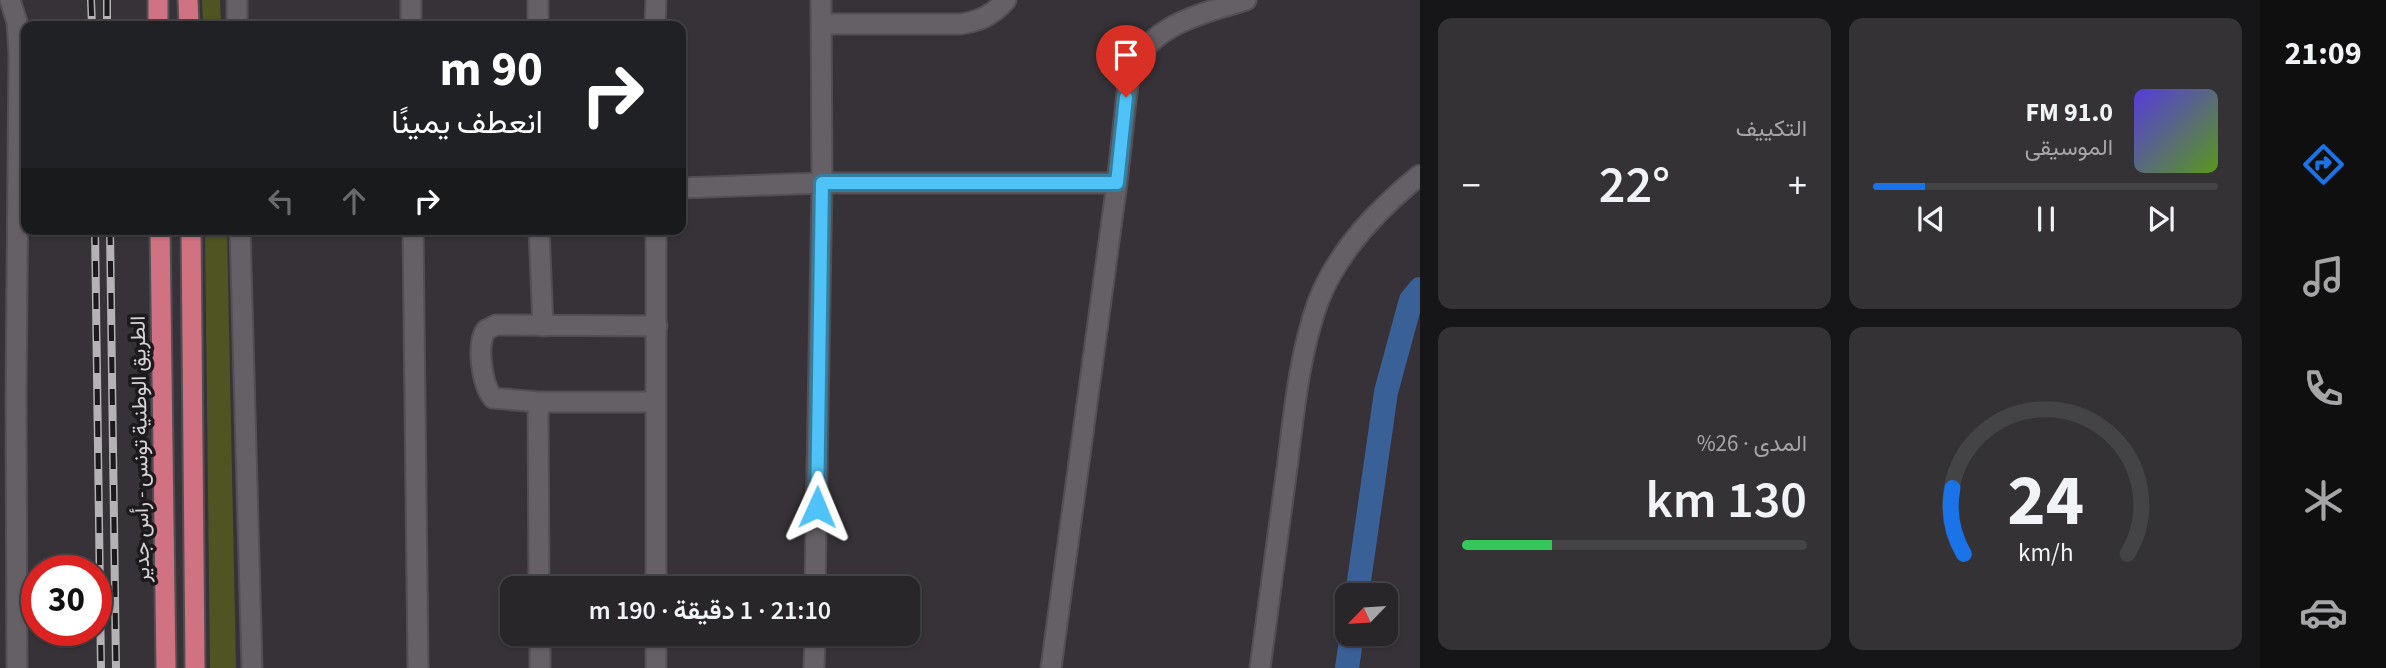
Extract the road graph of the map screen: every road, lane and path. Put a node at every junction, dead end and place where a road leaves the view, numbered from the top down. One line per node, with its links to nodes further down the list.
1 (10, 0): 30 (street)
2 (158, 0): 11 (highway)
3 (188, 0): 12 (highway)
4 (237, 0): 13 (street)
5 (411, 0): 14 (street)
6 (538, 0): 15 (street)
7 (656, 0): 16 (street)
8 (821, 0): 17 (street)
9 (1006, 0): 17 (street)
10 (1246, 0): 20 (street)
11 (158, 21)
12 (188, 21)
13 (237, 21)
14 (411, 21)
15 (538, 21)
16 (656, 21)
17 (821, 24): 19 (street)
18 (1420, 175): 48 (street)
19 (822, 183): 20 (street); 21 (street); 35 (street)
20 (1117, 183): 47 (street)
21 (686, 188)
22 (160, 235): 40 (highway, الطريق الوطنية تونس - رأس جدير)
23 (191, 235): 41 (highway)
24 (240, 235): 42 (street)
25 (413, 235): 43 (street)
26 (539, 235): 28 (street)
27 (656, 235): 29 (street)
28 (543, 326): 29 (street); 31 (street)
29 (657, 326): 32 (street)
30 (8, 397): 39 (street)
31 (538, 402): 32 (street); 33 (street)
32 (656, 402): 34 (street)
33 (539, 576)
34 (656, 576)
35 (815, 576)
36 (540, 646): 44 (street)
37 (656, 646): 45 (street)
38 (815, 646): 46 (street)
39 (17, 668)
40 (166, 668)
41 (195, 668)
42 (252, 668)
43 (418, 668)
44 (540, 668)
45 (656, 668)
46 (814, 668)
47 (1051, 668)
48 (1260, 668)

